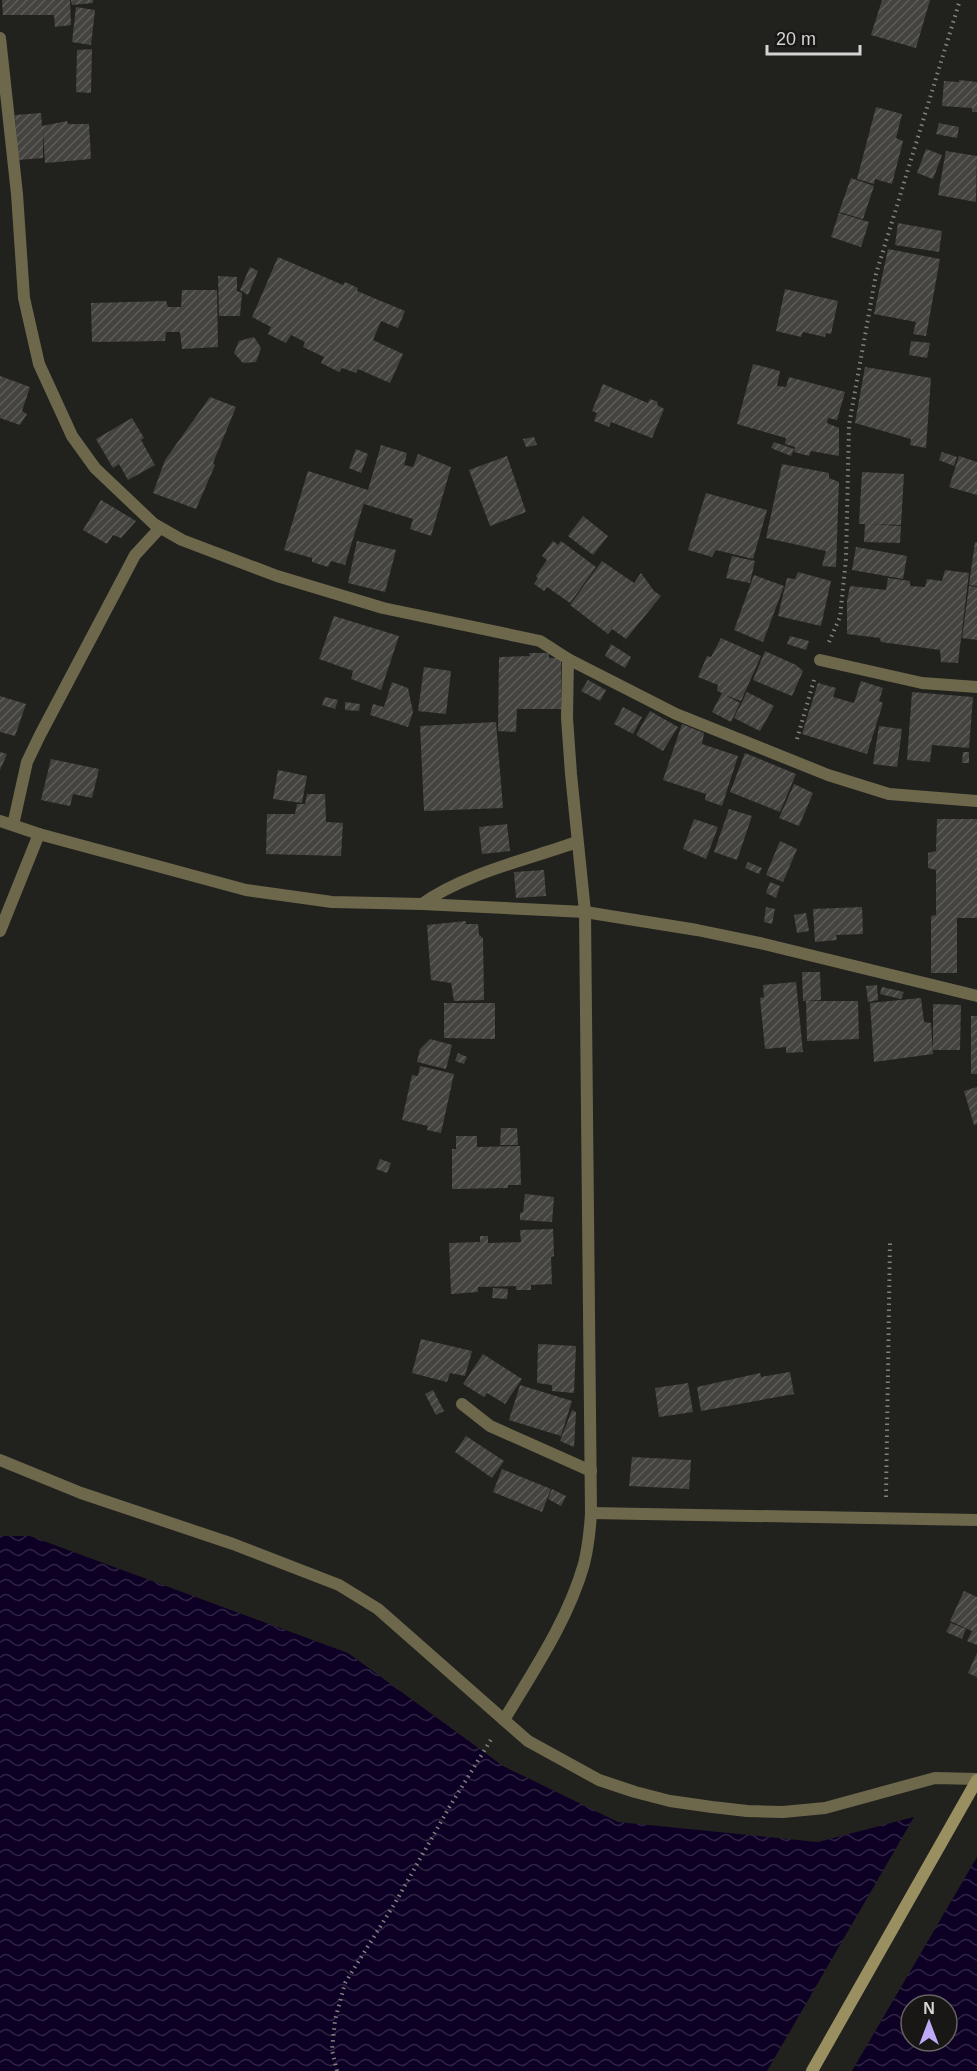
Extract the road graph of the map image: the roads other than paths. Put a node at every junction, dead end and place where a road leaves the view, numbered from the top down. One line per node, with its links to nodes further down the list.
1 (0, 39): 2 (street)
2 (160, 528): 3 (street); 8 (street)
3 (568, 659): 6 (street); 10 (street)
4 (820, 660): 5 (street)
5 (977, 687)
6 (977, 801)
7 (0, 821): 8 (street)
8 (13, 825): 9 (street)
9 (39, 834): 11 (street); 13 (street)
10 (577, 843): 11 (street); 12 (street)
11 (422, 904): 12 (street)
12 (585, 912): 14 (street); 17 (street)
13 (0, 931)
14 (977, 996)
15 (462, 1404): 17 (street)
16 (0, 1460): 20 (street)
17 (591, 1471): 18 (street)
18 (591, 1513): 19 (street); 20 (street)
19 (977, 1520)
20 (504, 1720): 21 (street)
21 (977, 1779): 22 (street)
22 (812, 2071)

